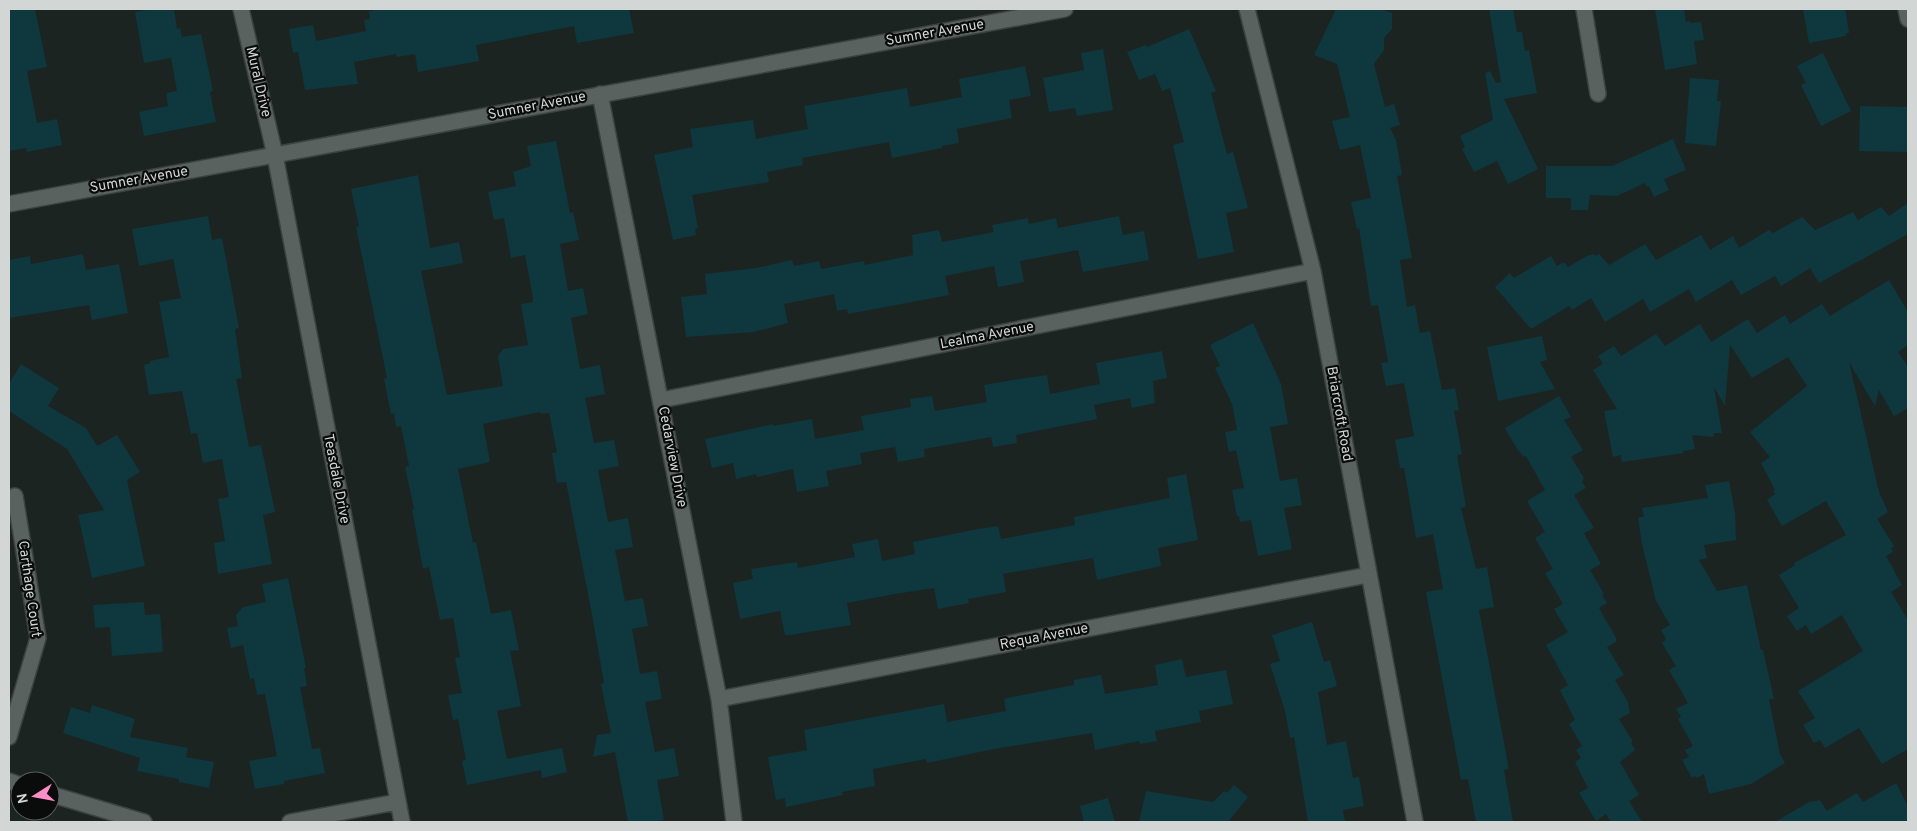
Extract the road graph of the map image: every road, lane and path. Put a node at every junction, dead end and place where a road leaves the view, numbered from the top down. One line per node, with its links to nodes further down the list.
1 (241, 9): 9 (street, Mural Drive)
2 (1066, 9): 7 (street, Sumner Avenue)
3 (1248, 9): 11 (street, Briarcroft Road)
4 (1584, 9): 8 (street)
5 (1906, 9): 6 (street)
6 (1908, 19)
7 (600, 94): 9 (street, Sumner Avenue); 12 (street, Cedarview Drive)
8 (1598, 94)
9 (275, 155): 10 (street, Sumner Avenue); 18 (street, Teasdale Drive)
10 (9, 204)
11 (1313, 271): 12 (street, Lealma Avenue); 14 (street, Briarcroft Road)
12 (661, 400): 15 (street, Cedarview Drive)
13 (16, 496): 16 (street, Carthage Court)
14 (1368, 575): 15 (street, Requa Avenue); 23 (street, Briarcroft Road)
15 (719, 699): 22 (street, Cedarview Drive)
16 (9, 738)
17 (60, 797): 19 (street)
18 (397, 802): 20 (street); 21 (street, Teasdale Drive)
19 (144, 822)
20 (290, 822)
21 (402, 822)
22 (734, 822)
23 (1415, 822)

